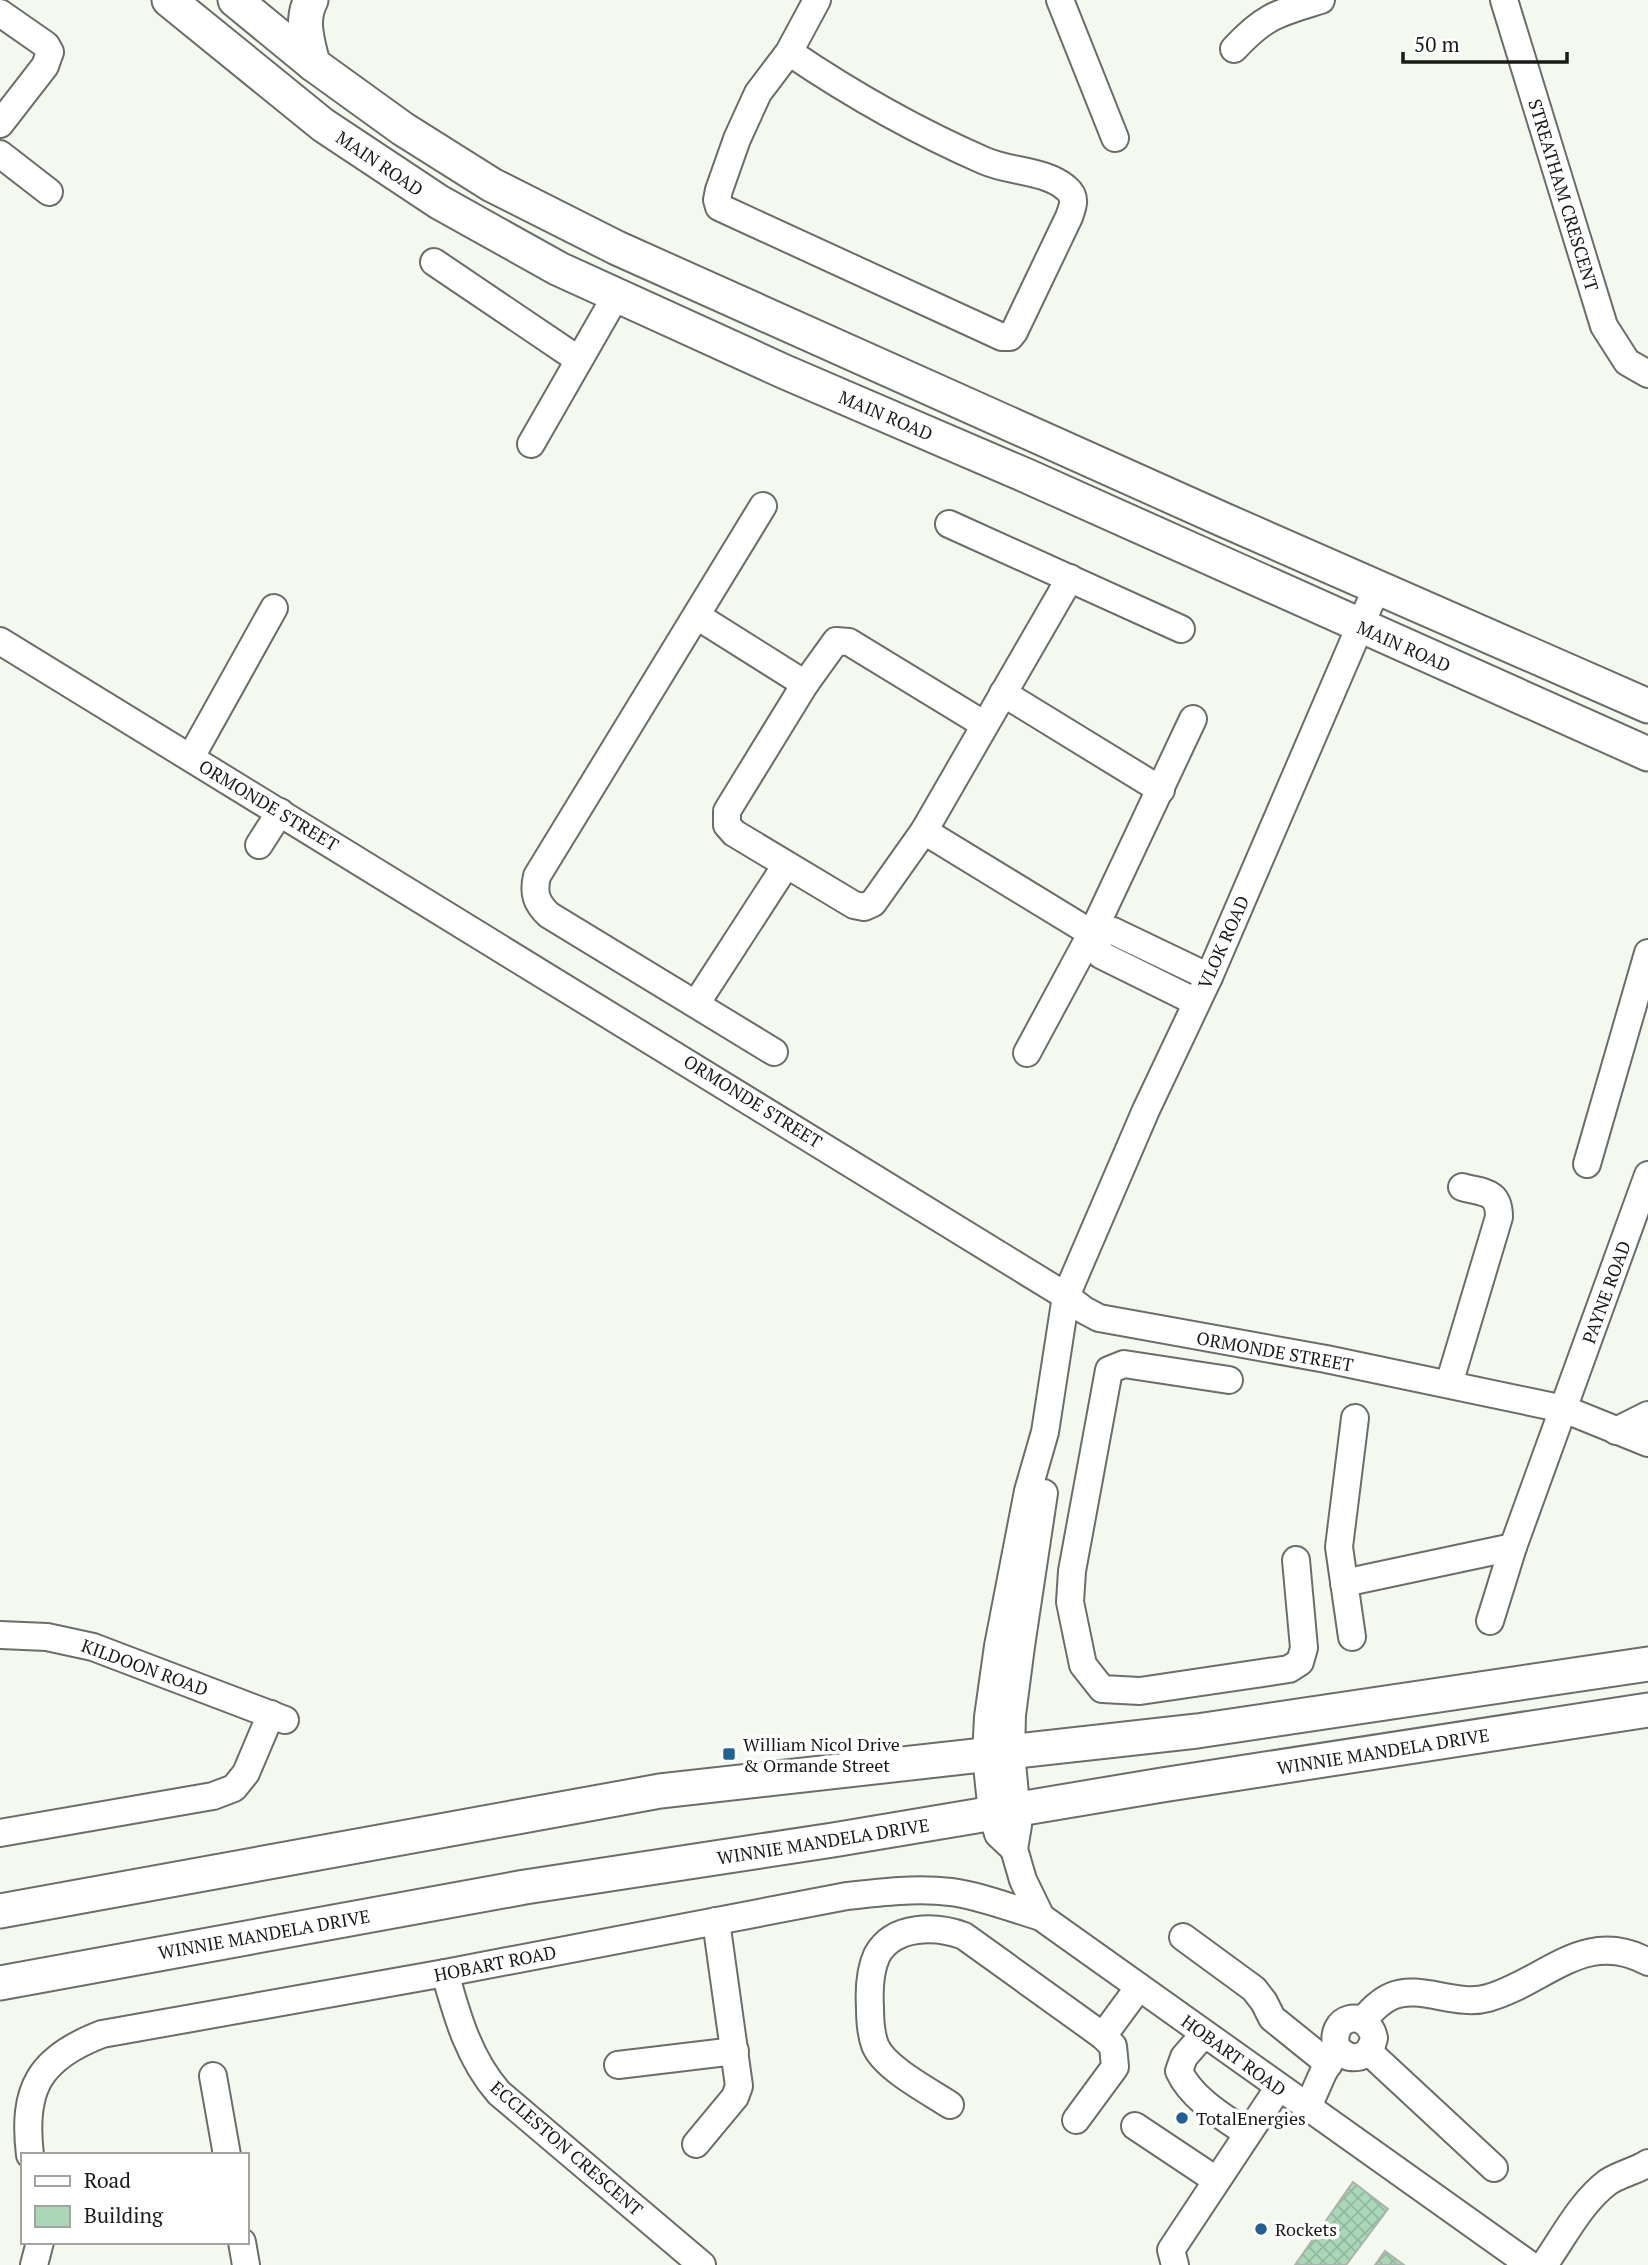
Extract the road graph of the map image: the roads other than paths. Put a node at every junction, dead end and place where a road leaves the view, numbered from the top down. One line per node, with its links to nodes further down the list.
1 (169, 0): 9 (main road, MAIN ROAD)
2 (311, 0): 12 (main road)
3 (817, 0): 11 (street)
4 (1060, 0): 14 (street)
5 (1321, 0): 10 (street)
6 (1504, 0): 20 (street, STREATHAM CRESCENT)
7 (238, 1): 9 (street); 12 (main road)
8 (0, 13): 13 (street)
9 (210, 34): 18 (main road, MAIN ROAD)
10 (1234, 48)
11 (789, 52): 11 (street)
12 (313, 64): 25 (main road)
13 (0, 124)
14 (1115, 138)
15 (0, 154): 16 (street)
16 (49, 192)
17 (434, 261): 19 (street)
18 (617, 294): 19 (street); 28 (main road, MAIN ROAD)
19 (579, 360): 21 (street)
20 (1648, 374)
21 (531, 444)
22 (763, 506): 27 (street)
23 (949, 524): 24 (street)
24 (1070, 578): 29 (street); 32 (street)
25 (1377, 587): 28 (street, VLOK ROAD); 33 (main road)
26 (274, 608): 37 (street)
27 (697, 616): 31 (street); 48 (street)
28 (1360, 626): 36 (main road, MAIN ROAD); 45 (street, VLOK ROAD)
29 (1181, 629)
30 (0, 641): 37 (street, ORMONDE STREET)
31 (804, 684): 35 (street); 42 (street)
32 (1003, 693): 35 (street); 38 (street)
33 (1648, 706)
34 (1193, 719): 38 (street)
35 (985, 725): 40 (street)
36 (1648, 754)
37 (191, 757): 39 (street, ORMONDE STREET)
38 (1161, 790): 43 (street)
39 (280, 812): 41 (street); 54 (street, ORMONDE STREET)
40 (923, 831): 42 (street); 43 (street)
41 (259, 845)
42 (786, 864): 48 (street)
43 (1091, 933): 45 (street); 47 (street); 50 (street)
44 (1648, 953): 46 (street)
45 (1209, 976): 47 (street, VLOK ROAD)
46 (1642, 993): 51 (street)
47 (1196, 1002): 54 (street, VLOK ROAD)
48 (696, 1004): 49 (street)
49 (774, 1052)
50 (1027, 1054)
51 (1587, 1164)
52 (1648, 1175): 57 (street, PAYNE ROAD)
53 (1462, 1187): 56 (street)
54 (1066, 1296): 56 (street, ORMONDE STREET); 64 (street, VLOK ROAD)
55 (1229, 1380): 65 (street)
56 (1449, 1384): 57 (street, ORMONDE STREET)
57 (1564, 1409): 60 (street, ORMONDE STREET); 62 (street, PAYNE ROAD)
58 (1648, 1415): 60 (street)
59 (1355, 1418): 66 (street)
60 (1616, 1431): 61 (street, ORMONDE STREET)
61 (1648, 1443)
62 (1513, 1547): 66 (street); 69 (street, PAYNE ROAD)
63 (1296, 1560): 68 (street)
64 (1024, 1564): 65 (street); 67 (street)
65 (1072, 1571): 68 (street)
66 (1344, 1583): 71 (street)
67 (1018, 1596): 68 (street); 74 (street)
68 (1070, 1602)
69 (1490, 1621)
70 (0, 1636): 76 (street, KILDOON ROAD)
71 (1352, 1637)
72 (1648, 1664): 74 (main road)
73 (1648, 1710): 75 (main road, WINNIE MANDELA DRIVE)
74 (998, 1754): 75 (street); 77 (main road)
75 (1005, 1811): 78 (street, HOBART ROAD); 83 (main road, WINNIE MANDELA DRIVE)
76 (0, 1833)
77 (0, 1910)
78 (1041, 1917): 79 (street, HOBART ROAD); 84 (street, HOBART ROAD)
79 (716, 1921): 82 (street, HOBART ROAD); 88 (street)
80 (1183, 1937): 90 (street)
81 (1648, 1962): 85 (street)
82 (445, 1972): 100 (street, HOBART ROAD); 110 (street, ECCLESTON CRESCENT)
83 (0, 1983)
84 (1139, 1987): 86 (street, HOBART ROAD); 87 (street)
85 (1363, 2020): 89 (street); 90 (street)
86 (1204, 2034): 93 (street, HOBART ROAD); 98 (street)
87 (1103, 2036): 94 (street); 96 (street)
88 (735, 2051): 91 (street); 99 (street)
89 (1369, 2052): 90 (street); 103 (street)
90 (1333, 2056): 95 (street)
91 (618, 2065)
92 (213, 2076): 101 (street)
93 (1279, 2087): 95 (street, HOBART ROAD); 98 (street)
94 (950, 2105)
95 (1308, 2107): 107 (street, HOBART ROAD)
96 (1076, 2120)
97 (1135, 2126): 104 (street)
98 (1247, 2133): 104 (street)
99 (696, 2144)
100 (30, 2153)
101 (227, 2153)
102 (1648, 2163): 107 (street)
103 (1494, 2168)
104 (1216, 2180): 111 (street)
105 (39, 2244): 108 (street)
106 (242, 2244): 109 (street)
107 (1529, 2264)
108 (34, 2265)
109 (246, 2265)
110 (702, 2265)
111 (1175, 2265)

